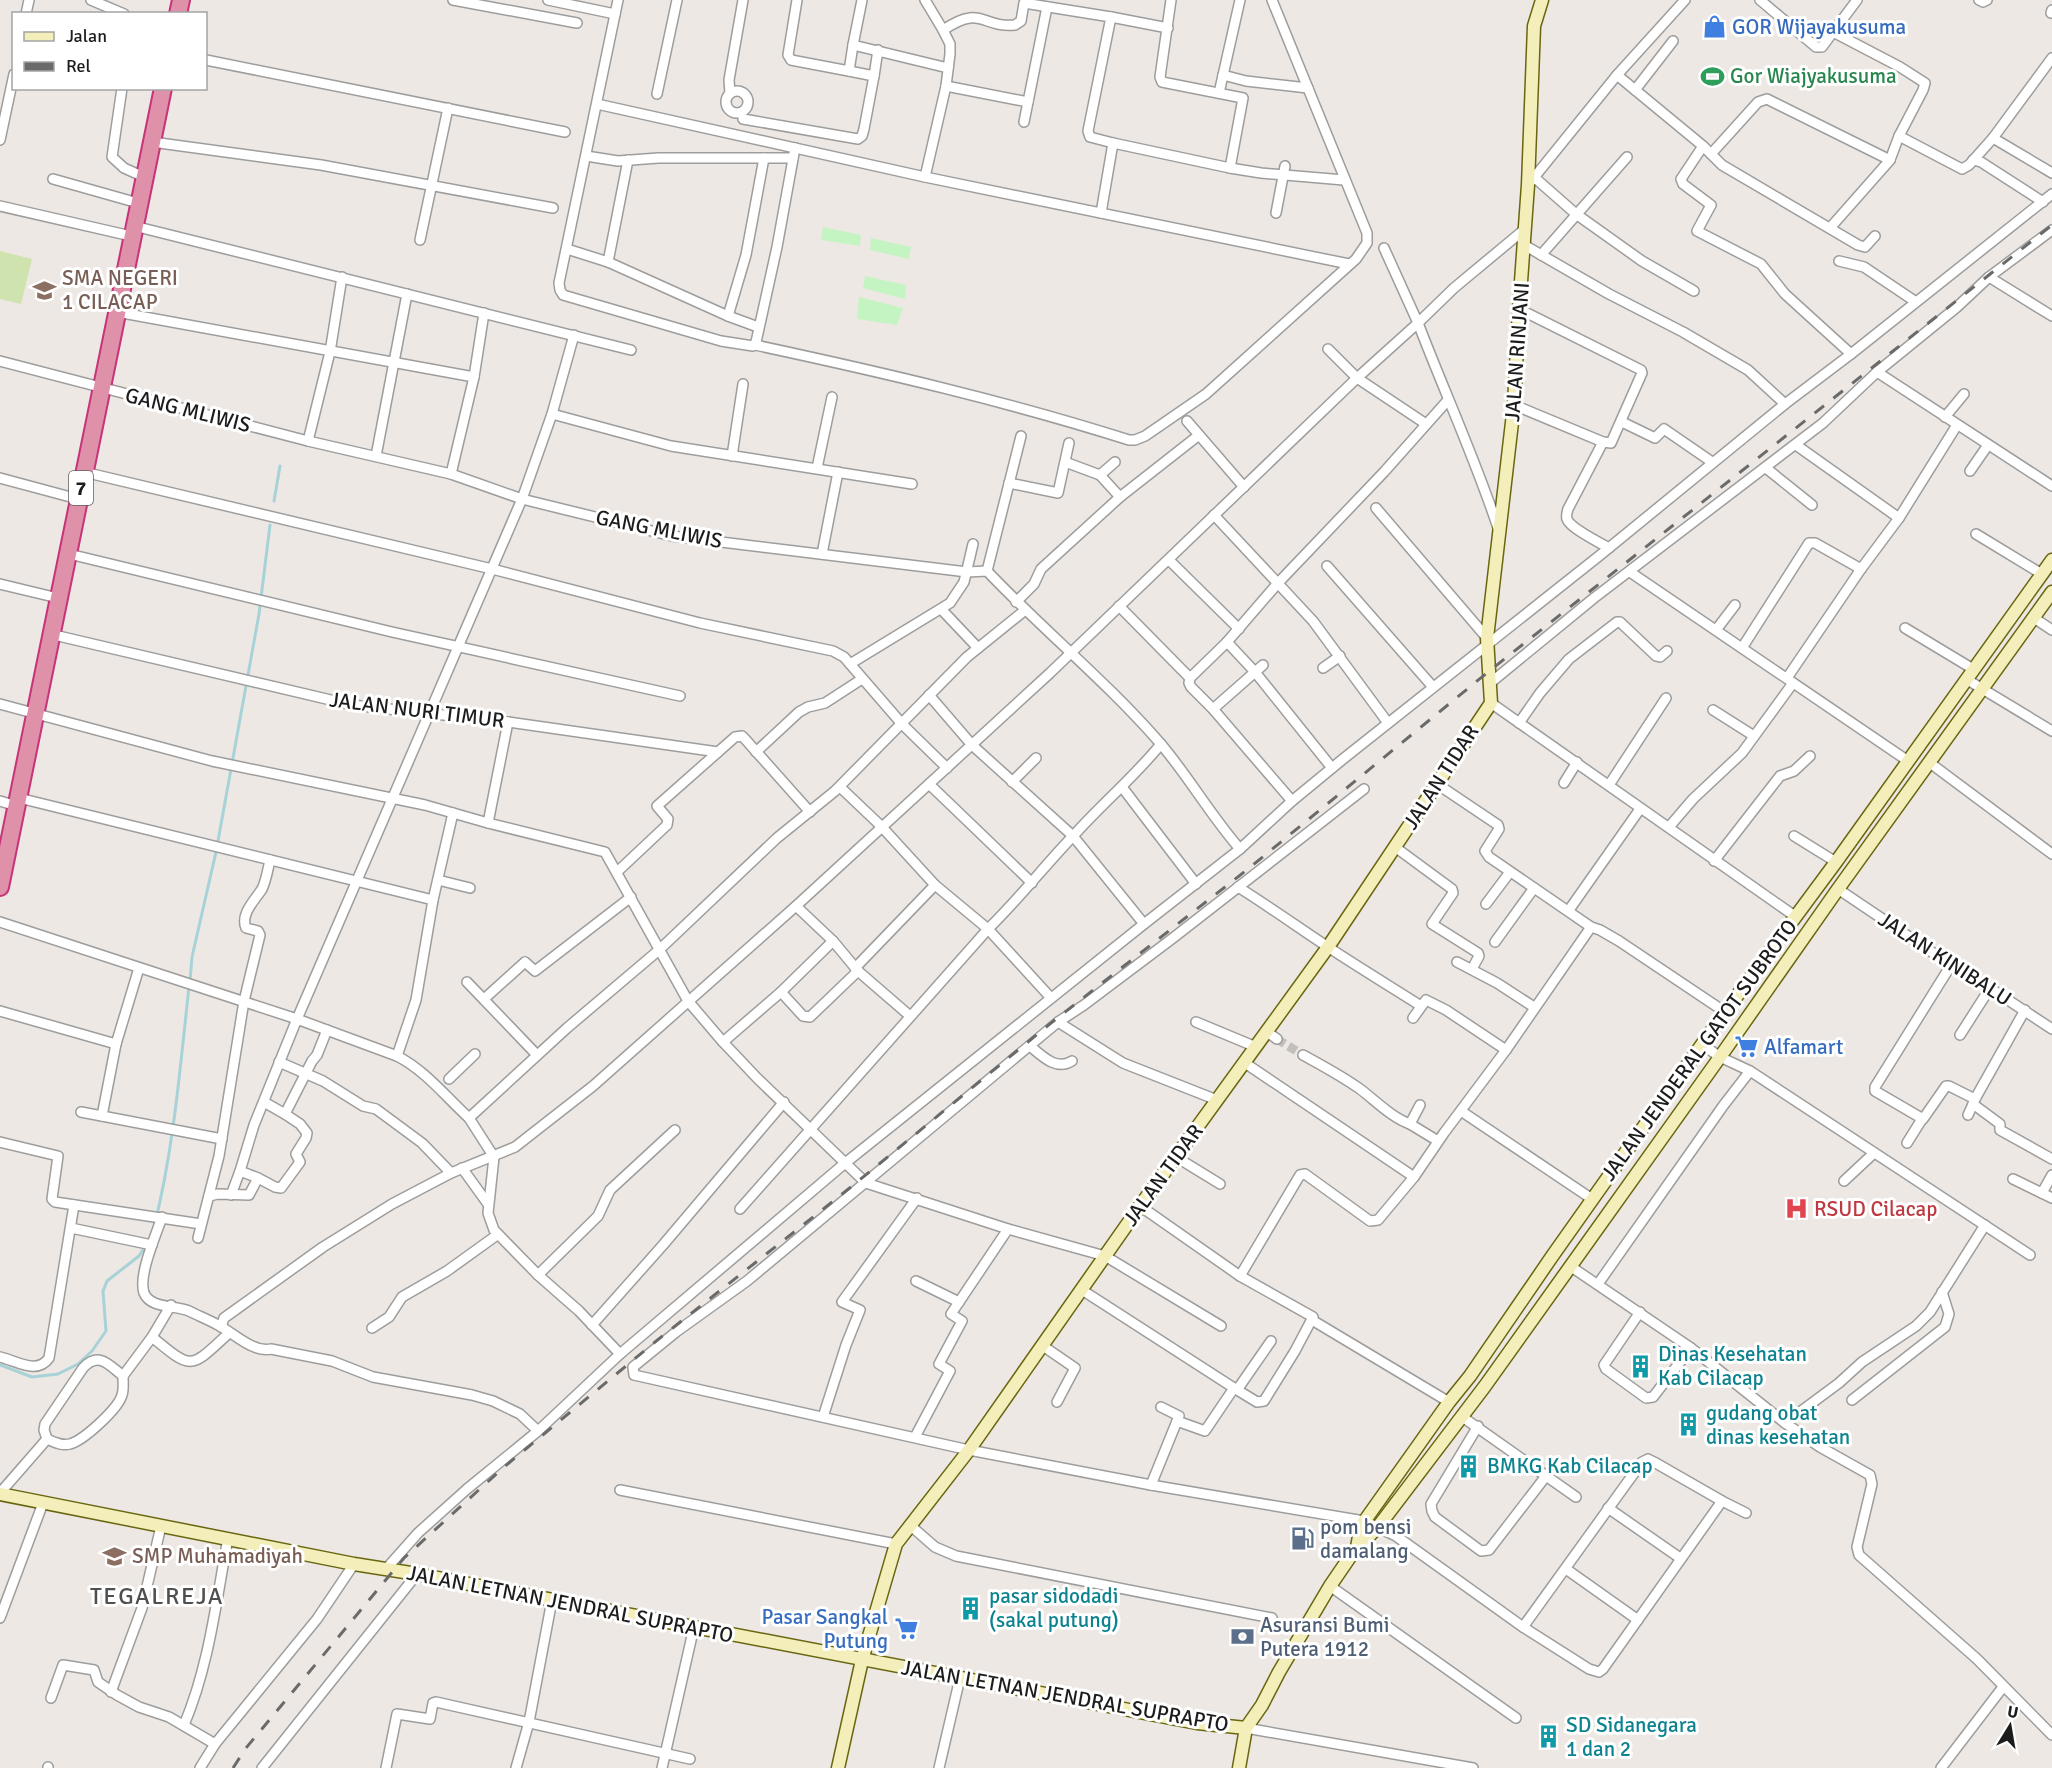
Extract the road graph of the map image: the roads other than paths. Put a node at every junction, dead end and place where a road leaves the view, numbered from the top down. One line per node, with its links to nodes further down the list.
1 (453, 0): 24 (street)
2 (548, 0): 22 (street)
3 (618, 0): 22 (street)
4 (677, 0): 47 (street)
5 (743, 0): 45 (street)
6 (797, 0): 34 (street)
7 (862, 0): 29 (street)
8 (925, 0): 26 (street)
9 (1171, 0): 25 (street)
10 (1240, 0): 35 (street)
11 (1272, 0): 41 (street)
12 (1542, 0): 77 (main road, JALAN RINJANI)
13 (1685, 0): 36 (street)
14 (1760, 0): 27 (street)
15 (1857, 0): 27 (street)
16 (1979, 0): 17 (street)
17 (1987, 0)
18 (95, 1): 21 (street)
19 (1024, 2): 20 (street); 26 (street)
20 (1047, 7): 23 (street); 49 (street)
21 (120, 12)
22 (615, 14): 50 (street)
23 (1111, 17): 25 (street); 60 (street)
24 (577, 23)
25 (1168, 28): 46 (street)
26 (943, 30): 33 (street)
27 (1833, 32): 56 (street)
28 (1673, 41): 44 (street)
29 (853, 45): 30 (street); 34 (street)
30 (878, 50): 33 (street); 37 (street)
31 (2052, 58): 57 (street)
32 (207, 60): 51 (street)
33 (948, 68): 40 (street)
34 (849, 71): 37 (street)
35 (1223, 75): 38 (street); 46 (street)
36 (1617, 75): 44 (street); 77 (street)
37 (874, 76): 52 (street)
38 (1246, 81): 41 (street); 48 (street)
39 (12, 84): 58 (street)
40 (946, 86): 49 (street); 74 (street)
41 (1308, 88): 76 (street)
42 (122, 90): 73 (street)
43 (163, 90): 59 (highway, 7)
44 (1635, 90): 61 (street)
45 (730, 93): 52 (street); 52 (street)
46 (1219, 93): 48 (street)
47 (657, 94)
48 (1243, 98): 70 (street)
49 (1028, 102): 53 (street)
50 (597, 104): 55 (street); 64 (street)
51 (448, 108): 54 (street); 78 (street)
52 (742, 116): 55 (street)
53 (1024, 122)
54 (565, 132)
55 (743, 136): 62 (street)
56 (1899, 136): 68 (street); 69 (street)
57 (1993, 138): 69 (street); 72 (street)
58 (0, 141)
59 (152, 142): 73 (highway, 7); 78 (street)
60 (1113, 143): 70 (street); 84 (street)
61 (1703, 146): 63 (street); 117 (street)
62 (794, 153): 66 (street); 74 (street); 111 (street)
63 (1711, 154): 68 (street); 87 (street)
64 (586, 156): 67 (street); 95 (street)
65 (1627, 157): 86 (street)
66 (764, 158): 67 (street); 108 (street)
67 (628, 160): 98 (street)
68 (1890, 160): 87 (street)
69 (1973, 160): 80 (street)
70 (1230, 168): 71 (street)
71 (1284, 170): 76 (street); 85 (street)
72 (2052, 173)
73 (144, 177): 81 (highway, 7)
74 (925, 177): 84 (street)
75 (53, 179): 81 (street)
76 (1344, 180): 99 (street)
77 (1532, 181): 86 (street); 88 (main road, JALAN RINJANI)
78 (432, 185): 83 (street); 92 (street)
79 (2052, 194): 80 (street)
80 (2043, 202): 104 (street)
81 (138, 204): 90 (highway, 7)
82 (0, 206): 90 (street)
83 (553, 208)
84 (1101, 213): 99 (street)
85 (1276, 213)
86 (1576, 214): 96 (street); 102 (street)
87 (1830, 228): 91 (street)
88 (1525, 229): 93 (main road, JALAN RINJANI); 110 (street)
89 (2052, 230): 101 (street)
90 (133, 231): 100 (street); 106 (highway, 7)
91 (1875, 236)
92 (420, 240)
93 (1524, 245): 96 (street); 105 (main road, JALAN RINJANI)
94 (1384, 248): 110 (street)
95 (567, 249): 98 (street); 113 (street)
96 (1541, 255): 128 (street)
97 (1839, 261): 104 (street)
98 (608, 262): 108 (street)
99 (1349, 264): 113 (street)
100 (342, 277): 103 (street); 116 (street)
101 (1989, 277): 109 (street); 120 (street)
102 (1694, 291)
103 (407, 294): 107 (street); 119 (street)
104 (1916, 302): 117 (street)
105 (1519, 309): 129 (main road, JALAN RINJANI); 133 (street)
106 (117, 312): 116 (street); 124 (highway, 7)
107 (484, 313): 112 (street); 121 (street)
108 (728, 316): 111 (street)
109 (2052, 316)
110 (1418, 323): 122 (street); 127 (street)
111 (758, 327): 113 (street)
112 (574, 335): 115 (street); 130 (street)
113 (755, 345)
114 (1328, 349): 122 (street)
115 (631, 350)
116 (330, 352): 119 (street); 138 (street)
117 (1851, 354): 128 (street)
118 (0, 362): 124 (street, GANG MLIWIS)
119 (395, 364): 121 (street); 143 (street)
120 (1876, 372): 131 (street); 141 (street)
121 (474, 377): 153 (street)
122 (1357, 378): 134 (street); 159 (street)
123 (743, 384): 144 (street)
124 (101, 388): 138 (street, GANG MLIWIS); 151 (highway, 7)
125 (1964, 394): 131 (street)
126 (832, 397): 148 (street)
127 (1448, 400): 134 (street); 167 (street)
128 (1785, 404): 147 (street)
129 (1514, 405): 139 (street); 167 (main road, JALAN RINJANI)
130 (552, 414): 144 (street); 161 (street)
131 (1945, 417): 135 (street)
132 (1187, 421): 137 (street)
133 (1622, 422): 139 (street); 147 (street)
134 (1426, 424): 182 (street)
135 (1957, 425): 142 (street); 166 (street)
136 (1021, 435): 156 (street)
137 (1199, 435): 159 (street); 160 (street)
138 (308, 441): 143 (street, GANG MLIWIS)
139 (1603, 442): 170 (street)
140 (1069, 443): 145 (street)
141 (1796, 445): 149 (street); 166 (street)
142 (1988, 445): 150 (street); 158 (street)
143 (376, 456): 153 (street, GANG MLIWIS)
144 (732, 456): 148 (street)
145 (1065, 462): 154 (street); 156 (street)
146 (1115, 462): 154 (street)
147 (1712, 462): 170 (street)
148 (817, 468): 152 (street)
149 (1766, 468): 163 (street); 180 (street)
150 (1970, 471)
151 (84, 472): 162 (highway, 7); 177 (street)
152 (838, 472): 157 (street); 172 (street)
153 (451, 474): 161 (street, GANG MLIWIS)
154 (1100, 476): 160 (street)
155 (0, 478): 162 (street)
156 (1009, 483): 179 (street)
157 (912, 484)
158 (2052, 486)
159 (1244, 487): 165 (street)
160 (1120, 497): 186 (street)
161 (522, 499): 172 (street, GANG MLIWIS); 177 (street)
162 (78, 500): 171 (highway, 7)
163 (1812, 505)
164 (1376, 508): 197 (street)
165 (1214, 515): 173 (street); 182 (street)
166 (1899, 518): 176 (street)
167 (1500, 533): 197 (main road, JALAN RINJANI)
168 (1976, 534): 181 (street)
169 (973, 543): 178 (street)
170 (1609, 548): 197 (street)
171 (69, 554): 185 (highway, 7); 199 (street)
172 (822, 554): 178 (street, GANG MLIWIS)
173 (1169, 560): 188 (street); 193 (street)
174 (2052, 560): 181 (main road, JALAN JENDERAL GATOT SUBROTO)
175 (1327, 566): 214 (street)
176 (1861, 569): 201 (street); 212 (street)
177 (492, 570): 199 (street); 205 (street)
178 (968, 572): 179 (street, GANG MLIWIS); 189 (street)
179 (987, 572): 186 (street)
180 (1630, 572): 194 (street); 213 (street)
181 (2042, 574): 209 (main road, JALAN JENDERAL GATOT SUBROTO)
182 (1278, 583): 193 (street); 204 (street)
183 (0, 584): 185 (street)
184 (2052, 592): 191 (main road, JALAN JENDERAL GATOT SUBROTO)
185 (58, 598): 196 (highway, 7)
186 (1016, 602): 190 (street)
187 (1735, 604): 194 (street)
188 (1119, 606): 203 (street); 210 (street)
189 (942, 609): 200 (street); 205 (street)
190 (1024, 611): 200 (street); 203 (street)
191 (2034, 618): 195 (street); 215 (main road, JALAN JENDERAL GATOT SUBROTO)
192 (1905, 628): 209 (street)
193 (1239, 629): 198 (street)
194 (1716, 630): 201 (street)
195 (2052, 630)
196 (50, 634): 223 (highway, 7); 224 (street, JALAN NURI TIMUR)
197 (1486, 641): 213 (main road, JALAN RINJANI); 214 (street)
198 (1227, 642): 208 (street); 210 (street)
199 (458, 646): 217 (street); 224 (street)
200 (978, 648): 216 (street)
201 (1742, 648): 212 (street)
202 (1667, 651): 227 (street)
203 (1071, 652): 231 (street); 232 (street)
204 (1340, 656): 207 (street); 226 (street)
205 (850, 664): 211 (street)
206 (1263, 665): 208 (street)
207 (1323, 668)
208 (1255, 672): 221 (street); 241 (street)
209 (1970, 674): 215 (street); 237 (main road, JALAN JENDERAL GATOT SUBROTO)
210 (1190, 678): 221 (street)
211 (862, 679): 228 (street); 234 (street)
212 (1790, 680): 230 (street); 237 (street)
213 (1489, 684): 219 (main road, JALAN RINJANI)
214 (1433, 687): 226 (street)
215 (1982, 687): 229 (street); 239 (main road, JALAN JENDERAL GATOT SUBROTO)
216 (929, 695): 228 (street); 232 (street)
217 (680, 696)
218 (1666, 698): 246 (street)
219 (1491, 703): 227 (street); 245 (main road, JALAN TIDAR)
220 (0, 704): 223 (street)
221 (1213, 709): 252 (street)
222 (1713, 710): 230 (street)
223 (35, 712): 250 (street); 253 (highway, 7)
224 (429, 712): 225 (street, JALAN NURI TIMUR); 250 (street)
225 (508, 722): 233 (street, JALAN NURI TIMUR); 257 (street)
226 (1388, 723): 241 (street)
227 (1519, 723): 238 (street)
228 (902, 724): 240 (street); 247 (street)
229 (2052, 731)
230 (1754, 736): 259 (street)
231 (1161, 744): 248 (street); 263 (street)
232 (972, 745): 240 (street); 242 (street)
233 (718, 752): 234 (street); 268 (street)
234 (756, 752): 256 (street)
235 (1810, 756): 266 (street)
236 (1036, 758): 242 (street)
237 (1908, 760): 267 (main road, JALAN JENDERAL GATOT SUBROTO)
238 (1577, 762): 243 (street); 246 (street)
239 (1930, 764): 264 (street); 279 (main road, JALAN JENDERAL GATOT SUBROTO)
240 (947, 768): 244 (street)
241 (1332, 768): 252 (street)
242 (1012, 782): 260 (street)
243 (1564, 783)
244 (929, 784): 258 (street); 272 (street)
245 (1437, 784): 262 (main road, JALAN TIDAR); 269 (street)
246 (1609, 785): 254 (street)
247 (840, 787): 256 (street); 258 (street)
248 (1122, 787): 260 (street); 273 (street)
249 (1364, 789): 276 (street)
250 (393, 798): 255 (street); 271 (street)
251 (0, 801): 253 (street)
252 (1292, 801): 263 (street)
253 (18, 802): 265 (street); 275 (highway, 7)
254 (1640, 809): 259 (street); 284 (street)
255 (453, 813): 257 (street); 270 (street)
256 (810, 813): 293 (street)
257 (488, 823): 268 (street)
258 (881, 826): 274 (street); 283 (street)
259 (1669, 827): 266 (street)
260 (1073, 836): 272 (street); 287 (street)
261 (1794, 836): 267 (street)
262 (1395, 847): 292 (main road, JALAN TIDAR); 297 (street)
263 (1240, 849): 273 (street)
264 (2052, 854)
265 (270, 860): 271 (street); 304 (street)
266 (1714, 861): 285 (street)
267 (1836, 862): 285 (main road, JALAN JENDERAL GATOT SUBROTO)
268 (617, 872): 280 (street)
269 (1510, 872): 278 (street); 282 (street)
270 (438, 880): 277 (street); 281 (street)
271 (357, 882): 281 (street); 313 (street)
272 (1032, 883): 289 (street)
273 (1196, 884): 287 (street)
274 (935, 885): 289 (street); 298 (street)
275 (0, 887)
276 (1238, 887): 292 (street); 314 (street)
277 (470, 888)
278 (1534, 888): 284 (street); 291 (street)
279 (1838, 889): 295 (street, JALAN KINIBALU); 329 (main road, JALAN JENDERAL GATOT SUBROTO)
280 (631, 897): 293 (street); 303 (street)
281 (433, 900): 328 (street)
282 (1486, 904)
283 (796, 906): 290 (street); 305 (street)
284 (1569, 910): 288 (street)
285 (1796, 917): 310 (main road, JALAN JENDERAL GATOT SUBROTO)
286 (0, 922): 296 (street)
287 (1144, 924): 302 (street)
288 (1591, 927): 307 (street); 310 (street)
289 (988, 929): 302 (street); 311 (street)
290 (833, 941): 298 (street); 301 (street)
291 (1495, 942)
292 (1328, 947): 306 (street); 323 (main road, JALAN TIDAR)
293 (659, 950): 305 (street); 326 (street)
294 (1457, 962): 297 (street)
295 (1951, 965): 300 (street, JALAN KINIBALU); 347 (street)
296 (139, 968): 304 (street); 320 (street)
297 (1472, 969): 307 (street)
298 (857, 970): 301 (street); 311 (street)
299 (467, 982): 303 (street)
300 (1990, 987): 308 (street, JALAN KINIBALU); 318 (street)
301 (781, 992): 319 (street)
302 (1051, 998): 359 (street)
303 (484, 999): 326 (street)
304 (244, 1001): 313 (street); 351 (street)
305 (688, 1001): 319 (street); 356 (street)
306 (1421, 1006): 312 (street); 324 (street)
307 (1534, 1007): 324 (street)
308 (2025, 1010): 316 (street, JALAN KINIBALU); 337 (street)
309 (0, 1011): 320 (street)
310 (1725, 1012): 321 (main road, JALAN JENDERAL GATOT SUBROTO)
311 (910, 1016): 349 (street)
312 (1413, 1018)
313 (297, 1019): 317 (street); 331 (street)
314 (1058, 1022): 322 (street); 336 (street)
315 (1196, 1022): 323 (street)
316 (2052, 1029)
317 (327, 1030): 328 (street); 334 (street)
318 (1960, 1035)
319 (723, 1042): 339 (street)
320 (116, 1044): 345 (street)
321 (1703, 1045): 329 (street); 375 (main road, JALAN JENDERAL GATOT SUBROTO)
322 (1030, 1046): 330 (street); 368 (street)
323 (1256, 1047): 332 (main road, JALAN TIDAR)
324 (1506, 1050): 341 (street)
325 (475, 1054): 335 (street)
326 (537, 1055): 346 (street)
327 (1304, 1055): 348 (street)
328 (397, 1056): 335 (street)
329 (1720, 1057): 333 (street); 391 (main road, JALAN JENDERAL GATOT SUBROTO)
330 (1072, 1061)
331 (279, 1062): 334 (street); 338 (street)
332 (1245, 1063): 336 (main road, JALAN TIDAR); 364 (street)
333 (1750, 1071): 355 (street); 395 (street)
334 (305, 1073): 343 (street); 362 (street)
335 (444, 1084): 346 (street)
336 (1217, 1100): 357 (main road, JALAN TIDAR)
337 (1974, 1101): 344 (street); 347 (street); 358 (street)
338 (264, 1102): 343 (street); 361 (street)
339 (784, 1102): 349 (street); 402 (street)
340 (1420, 1105): 348 (street)
341 (1461, 1111): 352 (street); 375 (street)
342 (81, 1112): 345 (street)
343 (285, 1114): 365 (street)
344 (1968, 1114)
345 (102, 1116): 351 (street)
346 (469, 1118): 356 (street)
347 (1922, 1119): 354 (street)
348 (1410, 1124): 352 (street)
349 (811, 1129): 359 (street); 379 (street)
350 (675, 1130): 392 (street)
351 (222, 1139): 372 (street)
352 (1438, 1141): 364 (street)
353 (0, 1142): 377 (street)
354 (1907, 1143)
355 (1874, 1153): 367 (street); 382 (street)
356 (494, 1157): 360 (street); 376 (street)
357 (1176, 1157): 369 (street); 378 (main road, JALAN TIDAR)
358 (2052, 1159)
359 (844, 1164): 368 (street); 412 (street)
360 (462, 1168): 362 (street); 376 (street)
361 (240, 1171): 365 (street); 371 (street)
362 (451, 1173): 406 (street)
363 (2052, 1174): 370 (street)
364 (1413, 1177): 393 (street)
365 (258, 1178): 371 (street)
366 (2013, 1179): 370 (street)
367 (1844, 1181)
368 (866, 1183): 373 (street); 421 (street)
369 (1220, 1184)
370 (2042, 1193): 374 (street)
371 (231, 1195): 372 (street)
372 (209, 1196): 381 (street)
373 (917, 1198): 384 (street); 421 (street)
374 (2052, 1198)
375 (1592, 1199): 388 (main road, JALAN JENDERAL GATOT SUBROTO)
376 (488, 1204): 385 (street)
377 (74, 1205): 380 (street); 383 (street)
378 (1140, 1206): 390 (main road, JALAN TIDAR); 393 (street)
379 (740, 1209)
380 (158, 1217): 381 (street); 387 (street)
381 (201, 1224): 386 (street)
382 (1985, 1225): 389 (street); 397 (street)
383 (71, 1228): 387 (street); 413 (street)
384 (1008, 1229): 390 (street); 398 (street)
385 (497, 1235): 392 (street); 405 (street)
386 (198, 1238)
387 (147, 1244): 399 (street)
388 (1553, 1255): 391 (main road); 418 (main road, JALAN JENDERAL GATOT SUBROTO)
389 (2030, 1255)
390 (1105, 1256): 396 (main road, JALAN TIDAR); 403 (street)
391 (1570, 1266): 395 (street); 420 (main road, JALAN JENDERAL GATOT SUBROTO)
392 (538, 1275): 402 (street)
393 (1240, 1276): 401 (street)
394 (916, 1281): 398 (street)
395 (1598, 1284): 400 (street)
396 (1082, 1290): 410 (main road, JALAN TIDAR); 415 (street)
397 (1942, 1292): 404 (street); 408 (street)
398 (960, 1302): 426 (street)
399 (171, 1305): 406 (street); 407 (street)
400 (1640, 1312): 411 (street); 411 (street)
401 (1312, 1320): 415 (street); 418 (street)
402 (592, 1325): 412 (street)
403 (1221, 1326)
404 (1916, 1326): 408 (street); 423 (street)
405 (372, 1328)
406 (225, 1330): 407 (street); 425 (street)
407 (152, 1336): 414 (street)
408 (1929, 1339): 416 (street)
409 (1271, 1341): 415 (street)
410 (1043, 1346): 417 (street); 428 (main road, JALAN TIDAR)
411 (1691, 1348): 423 (street)
412 (620, 1354): 425 (street)
413 (0, 1357)
414 (123, 1381): 427 (street); 427 (street)
415 (1235, 1389): 422 (street)
416 (1852, 1400)
417 (1057, 1402)
418 (1449, 1402): 438 (main road, JALAN JENDERAL GATOT SUBROTO)
419 (1161, 1407): 422 (street)
420 (1461, 1416): 424 (street); 441 (main road, JALAN JENDERAL GATOT SUBROTO)
421 (823, 1417): 426 (street)
422 (1177, 1421): 430 (street)
423 (1785, 1423): 459 (street)
424 (1478, 1426): 429 (street); 429 (street)
425 (538, 1431): 447 (street)
426 (915, 1437): 428 (street)
427 (47, 1439): 432 (street)
428 (969, 1450): 430 (street); 440 (main road, JALAN TIDAR)
429 (1546, 1476): 433 (street)
430 (1151, 1485): 438 (street)
431 (620, 1490): 443 (street)
432 (0, 1494): 435 (main road, JALAN LETNAN JENDRAL SUPRAPTO)
433 (1576, 1497)
434 (1722, 1501): 436 (street); 437 (street); 445 (street)
435 (43, 1503): 439 (main road, JALAN LETNAN JENDRAL SUPRAPTO); 452 (street)
436 (1608, 1508): 445 (street); 448 (street)
437 (1746, 1513)
438 (1365, 1521): 441 (street); 444 (main road, JALAN JENDERAL GATOT SUBROTO)
439 (161, 1526): 442 (main road, JALAN LETNAN JENDRAL SUPRAPTO); 460 (street)
440 (911, 1526): 443 (main road, JALAN TIDAR); 453 (street)
441 (1378, 1527): 444 (main road, JALAN JENDERAL GATOT SUBROTO); 456 (street)
442 (228, 1539): 446 (main road, JALAN LETNAN JENDRAL SUPRAPTO); 464 (street)
443 (896, 1545): 457 (main road, JALAN TIDAR)
444 (1357, 1546): 450 (main road, JALAN JENDERAL GATOT SUBROTO)
445 (1680, 1558): 454 (street)
446 (354, 1564): 447 (main road, JALAN LETNAN JENDRAL SUPRAPTO); 467 (street)
447 (386, 1569): 449 (main road, JALAN LETNAN JENDRAL SUPRAPTO)
448 (1566, 1569): 454 (street); 456 (street)
449 (417, 1574): 451 (main road, JALAN LETNAN JENDRAL SUPRAPTO); 471 (street)
450 (1330, 1586): 462 (street); 465 (main road, JALAN JENDERAL GATOT SUBROTO)
451 (552, 1600): 455 (main road, JALAN LETNAN JENDRAL SUPRAPTO); 463 (street)
452 (0, 1618)
453 (1272, 1618)
454 (1638, 1620): 456 (street)
455 (694, 1627): 457 (main road, JALAN LETNAN JENDRAL SUPRAPTO); 468 (street)
456 (1523, 1627)
457 (862, 1659): 458 (main road, JALAN LETNAN JENDRAL SUPRAPTO); 475 (main road, JALAN TIDAR)
458 (960, 1678): 465 (main road, JALAN LETNAN JENDRAL SUPRAPTO); 476 (street)
459 (2003, 1687): 466 (street); 479 (street)
460 (111, 1692): 461 (street); 464 (street)
461 (51, 1698)
462 (1516, 1718)
463 (529, 1722): 468 (street); 472 (street); 473 (street)
464 (184, 1725): 467 (street)
465 (1246, 1728): 477 (main road); 478 (street)
466 (2052, 1735)
467 (214, 1744): 470 (street)
468 (665, 1754): 469 (street); 474 (street)
469 (690, 1759)
470 (200, 1768)
471 (262, 1768)
472 (386, 1768)
473 (516, 1768)
474 (662, 1768)
475 (838, 1768)
476 (939, 1768)
477 (1239, 1768)
478 (1473, 1768)
479 (1941, 1768)

